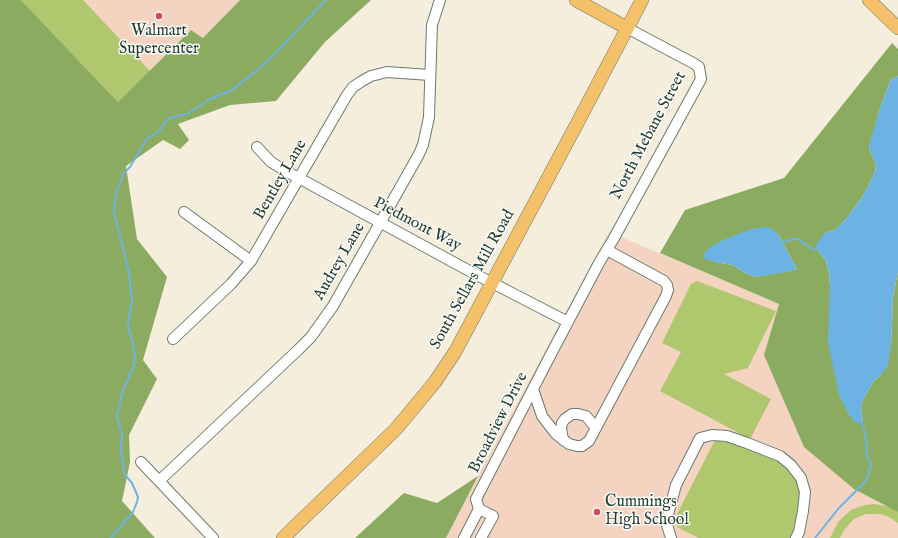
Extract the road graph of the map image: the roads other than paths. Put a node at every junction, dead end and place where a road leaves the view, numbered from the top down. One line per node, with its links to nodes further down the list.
1 (440, 0): 7 (street, Audrey Lane)
2 (576, 0): 5 (main road, North Mebane Street)
3 (642, 0): 5 (main road, South Sellars Mill Road)
4 (870, 0): 6 (main road)
5 (627, 28): 12 (street, North Mebane Street); 14 (main road, South Sellars Mill Road)
6 (898, 28)
7 (430, 75): 9 (street, Bentley Lane); 11 (street, Audrey Lane)
8 (257, 148): 9 (street, Piedmont Way)
9 (300, 178): 11 (street, Piedmont Way); 13 (street, Bentley Lane)
10 (184, 212): 13 (street)
11 (380, 222): 14 (street, Piedmont Way); 23 (street, Audrey Lane)
12 (607, 250): 15 (street, North Mebane Street); 20 (street)
13 (251, 261): 16 (street, Bentley Lane)
14 (492, 283): 15 (street, Piedmont Way); 26 (main road, South Sellars Mill Road)
15 (568, 322): 17 (street, Broadview Drive)
16 (173, 339)
17 (533, 389): 18 (street, Broadview Drive); 19 (street)
18 (522, 411): 19 (street); 24 (street, Broadview Drive)
19 (542, 416): 21 (street)
20 (596, 428): 21 (street); 21 (street)
21 (563, 440)
22 (141, 462): 23 (street)
23 (159, 481): 25 (street)
24 (479, 509): 27 (street, Broadview Drive); 28 (street)
25 (213, 538)
26 (283, 538)
27 (464, 538)
28 (481, 538)
29 (671, 538): 30 (street)
30 (796, 538)

